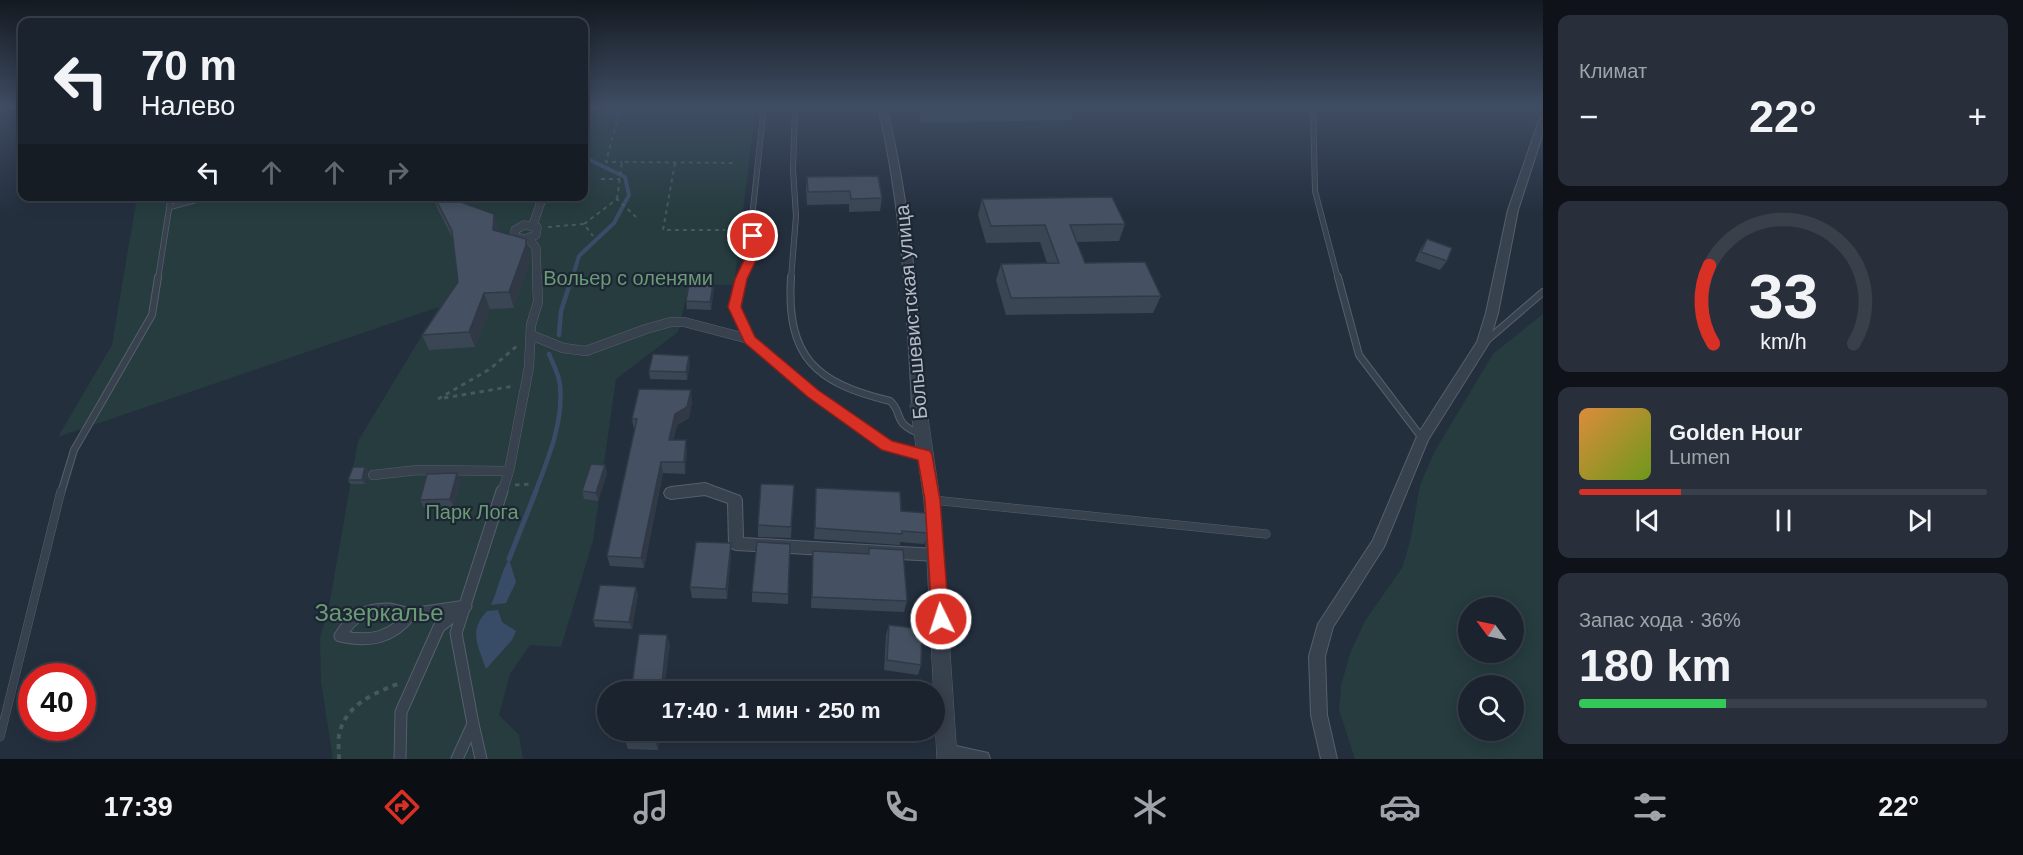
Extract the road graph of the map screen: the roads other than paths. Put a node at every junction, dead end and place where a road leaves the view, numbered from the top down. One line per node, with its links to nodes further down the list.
1 (761, 141): 14 (lane)
2 (794, 141): 17 (lane)
3 (892, 141): 16 (street, Большевистская улица)
4 (1314, 141): 18 (lane)
5 (1536, 141): 15 (street)
6 (171, 201): 9 (lane)
7 (192, 201): 9 (lane)
8 (542, 201): 10 (street)
9 (170, 207): 29 (lane)
10 (535, 226): 11 (street); 11 (street)
11 (529, 239): 13 (street)
12 (1543, 292): 15 (lane)
13 (531, 334): 14 (street); 20 (street)
14 (750, 339): 19 (lane)
15 (1483, 343): 18 (street)
16 (918, 405): 17 (street, Большевистская улица)
17 (922, 435): 19 (street, Большевистская улица)
18 (1422, 438): 31 (street)
19 (924, 455): 23 (street, Большевистская улица)
20 (509, 471): 21 (street); 26 (street)
21 (373, 475)
22 (670, 493): 25 (street)
23 (932, 500): 24 (lane); 25 (street, Большевистская улица)
24 (1266, 534)
25 (936, 555): 30 (street, Большевистская улица)
26 (466, 606): 27 (street); 28 (street); 32 (street)
27 (411, 614): 27 (street)
28 (473, 724): 33 (street); 34 (street)
29 (0, 737)
30 (947, 755): 35 (street)
31 (1325, 758)
32 (400, 759)
33 (457, 759)
34 (481, 759)
35 (982, 759)

